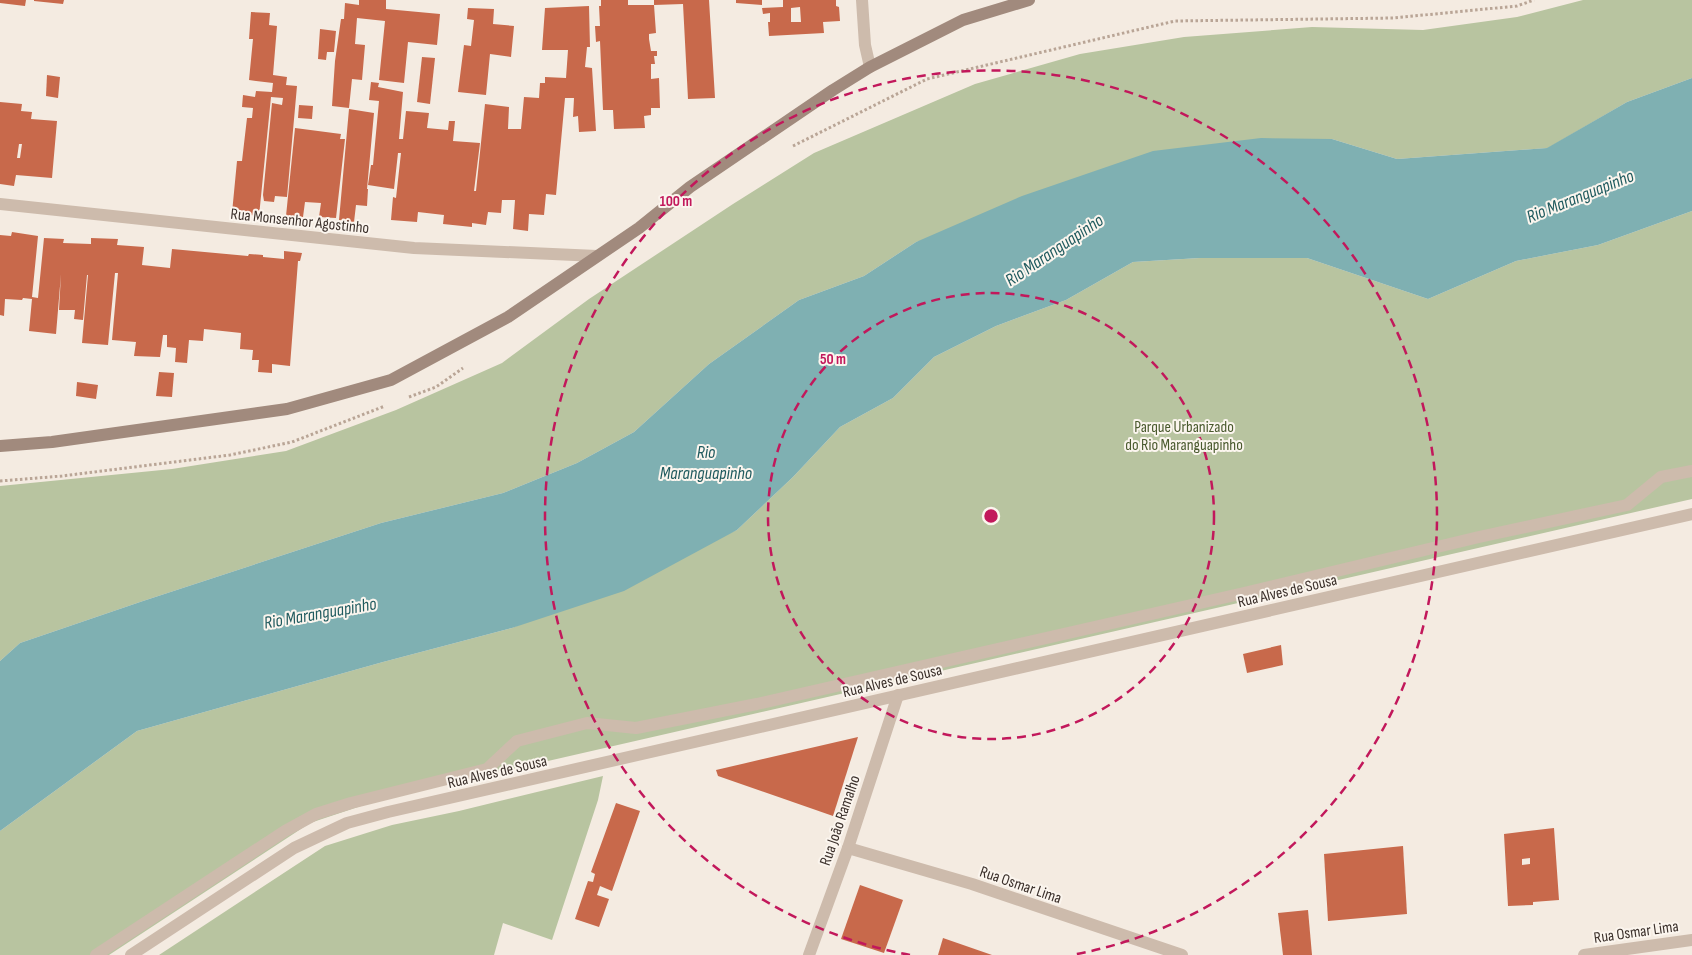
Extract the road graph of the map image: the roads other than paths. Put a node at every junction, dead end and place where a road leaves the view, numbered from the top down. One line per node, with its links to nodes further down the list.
1 (862, 0): 3 (street)
2 (1029, 0): 3 (main road)
3 (870, 68): 5 (main road)
4 (0, 204): 5 (street, Rua Monsenhor Agostinho)
5 (597, 256): 6 (main road)
6 (0, 446)
7 (1692, 471): 12 (street)
8 (1692, 514): 9 (street, Rua Alves de Sousa)
9 (898, 696): 10 (street, Rua João Ramalho); 13 (street, Rua Alves de Sousa)
10 (848, 848): 14 (street, Rua João Ramalho); 15 (street, Rua Osmar Lima)
11 (1692, 940): 16 (street, Rua Osmar Lima)
12 (96, 955)
13 (131, 955)
14 (809, 955)
15 (1182, 955)
16 (1584, 955)

